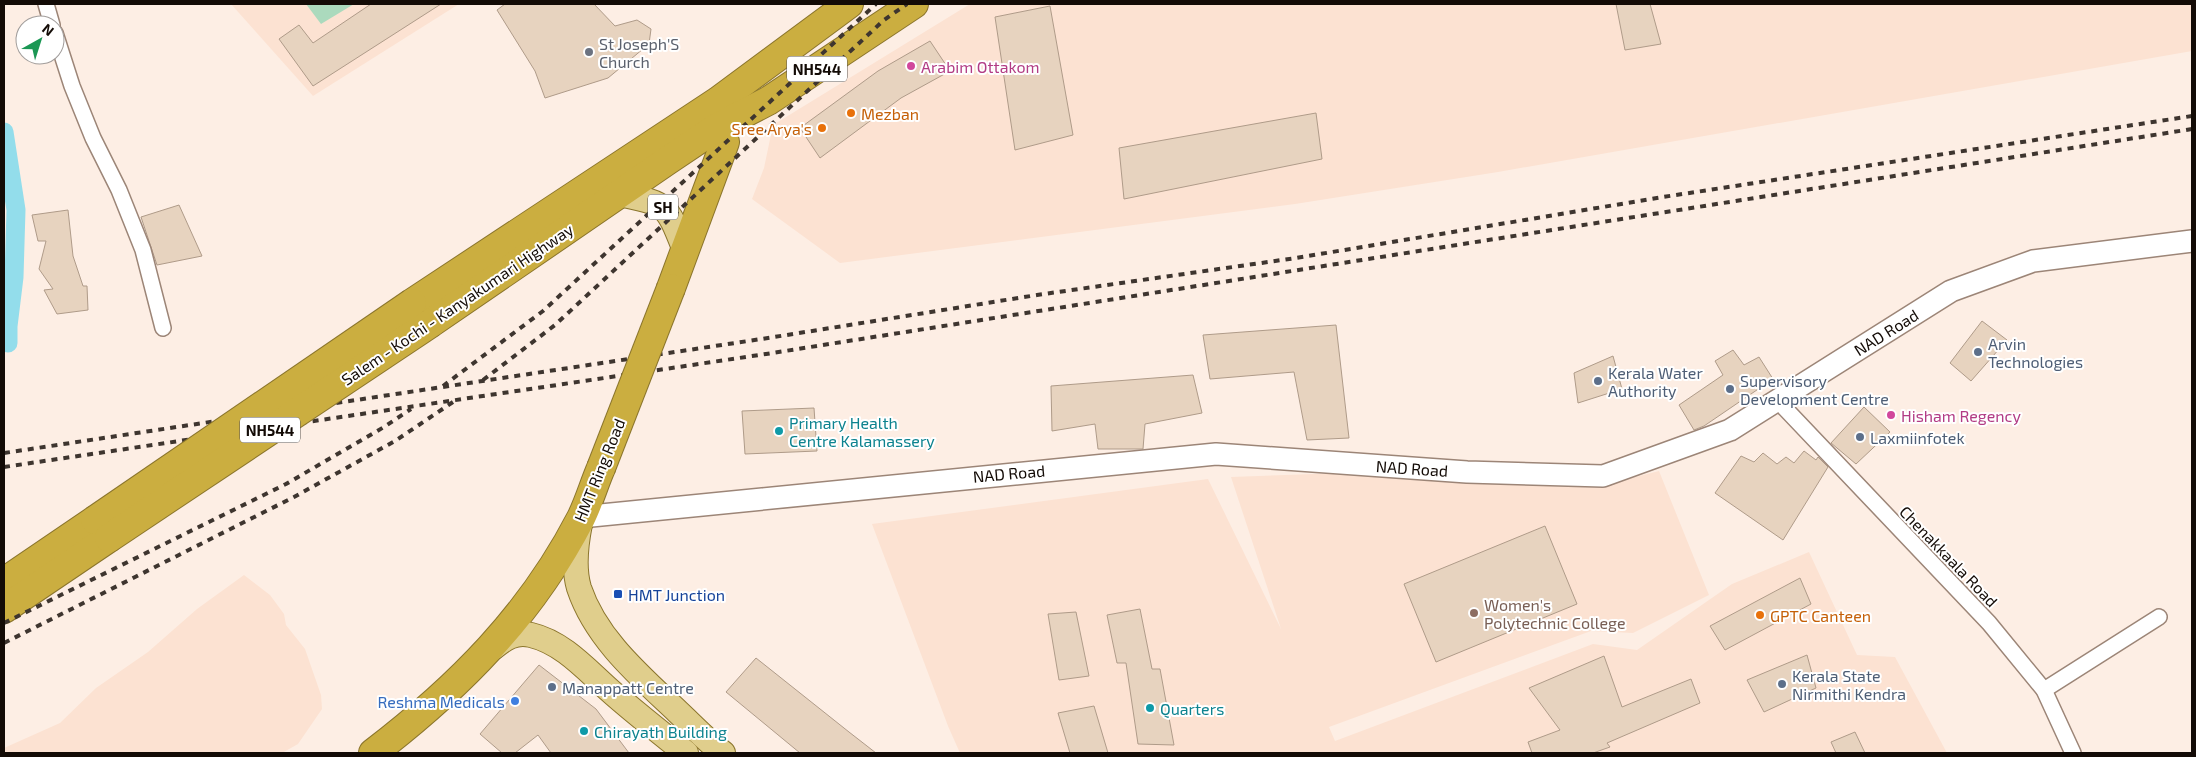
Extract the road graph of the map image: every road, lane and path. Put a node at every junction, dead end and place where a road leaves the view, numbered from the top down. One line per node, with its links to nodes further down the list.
1 (849, 4): 5 (highway, Salem - Kochi - Kanyakumari Highway / NH544)
2 (914, 4): 4 (highway, Salem - Kochi - Kanyakumari Highway / NH544)
3 (65, 64): 10 (street)
4 (716, 128): 6 (highway, Salem - Kochi - Kanyakumari Highway / NH544); 9 (highway, HMT Ring Road)
5 (669, 132): 6 (highway); 13 (highway, Salem - Kochi - Kanyakumari Highway / NH544, bridge)
6 (667, 161): 7 (highway, Salem - Kochi - Kanyakumari Highway / NH544)
7 (619, 194): 9 (main road, SH); 13 (highway, Salem - Kochi - Kanyakumari Highway / NH544, bridge)
8 (2192, 241): 11 (street, NAD Road)
9 (684, 248): 12 (highway, HMT Ring Road, bridge)
10 (163, 328)
11 (1777, 400): 12 (street, NAD Road); 18 (street, Chenakkaala Road)
12 (581, 516): 17 (highway, HMT Ring Road); 21 (main road)
13 (102, 529): 14 (highway, Salem - Kochi - Kanyakumari Highway / NH544)
14 (15, 584): 15 (highway, Salem - Kochi - Kanyakumari Highway / NH544)
15 (4, 608)
16 (2159, 617): 18 (street)
17 (483, 655): 19 (highway, HMT Ring Road); 20 (main road)
18 (2044, 690): 22 (street, Chenakkaala Road)
19 (373, 753)
20 (686, 753)
21 (722, 753)
22 (2073, 753)

